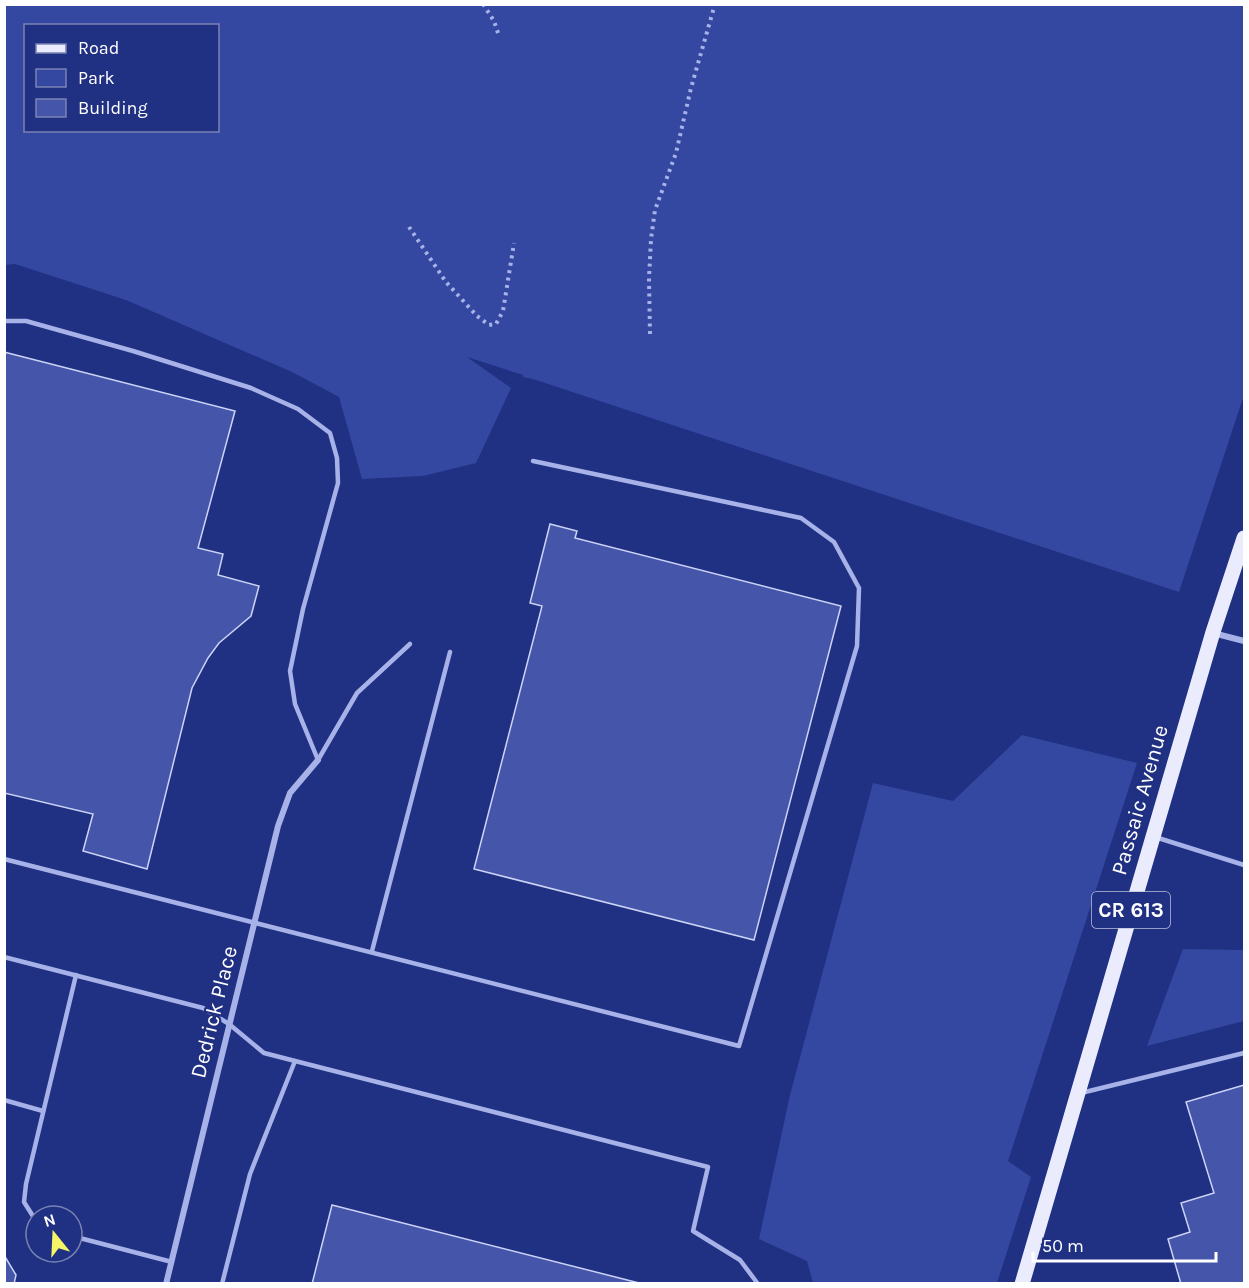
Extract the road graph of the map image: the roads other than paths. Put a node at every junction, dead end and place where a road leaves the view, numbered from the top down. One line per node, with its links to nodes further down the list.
1 (4, 321): 8 (lane)
2 (533, 461): 13 (lane)
3 (1245, 538): 4 (main road, Passaic Avenue / CR 613)
4 (1213, 632): 5 (street); 9 (main road, Passaic Avenue / CR 613)
5 (1245, 641)
6 (410, 644): 8 (lane)
7 (450, 652): 13 (lane)
8 (318, 760): 12 (street, Dedrick Place)
9 (1152, 836): 11 (lane); 19 (main road, Passaic Avenue / CR 613)
10 (4, 859): 12 (lane)
11 (1245, 865)
12 (254, 922): 13 (lane); 16 (street, Dedrick Place)
13 (372, 951)
14 (4, 957): 15 (lane)
15 (76, 975): 16 (lane); 21 (lane)
16 (230, 1024): 18 (lane); 24 (street, Dedrick Place)
17 (1245, 1053): 19 (lane)
18 (295, 1061): 26 (lane); 27 (lane)
19 (1077, 1094): 28 (main road, Passaic Avenue / CR 613)
20 (4, 1101): 21 (lane)
21 (44, 1111): 22 (lane)
22 (25, 1204)
23 (84, 1239): 24 (lane)
24 (172, 1262): 25 (street, Dedrick Place)
25 (166, 1284)
26 (222, 1284)
27 (758, 1284)
28 (1022, 1284)

